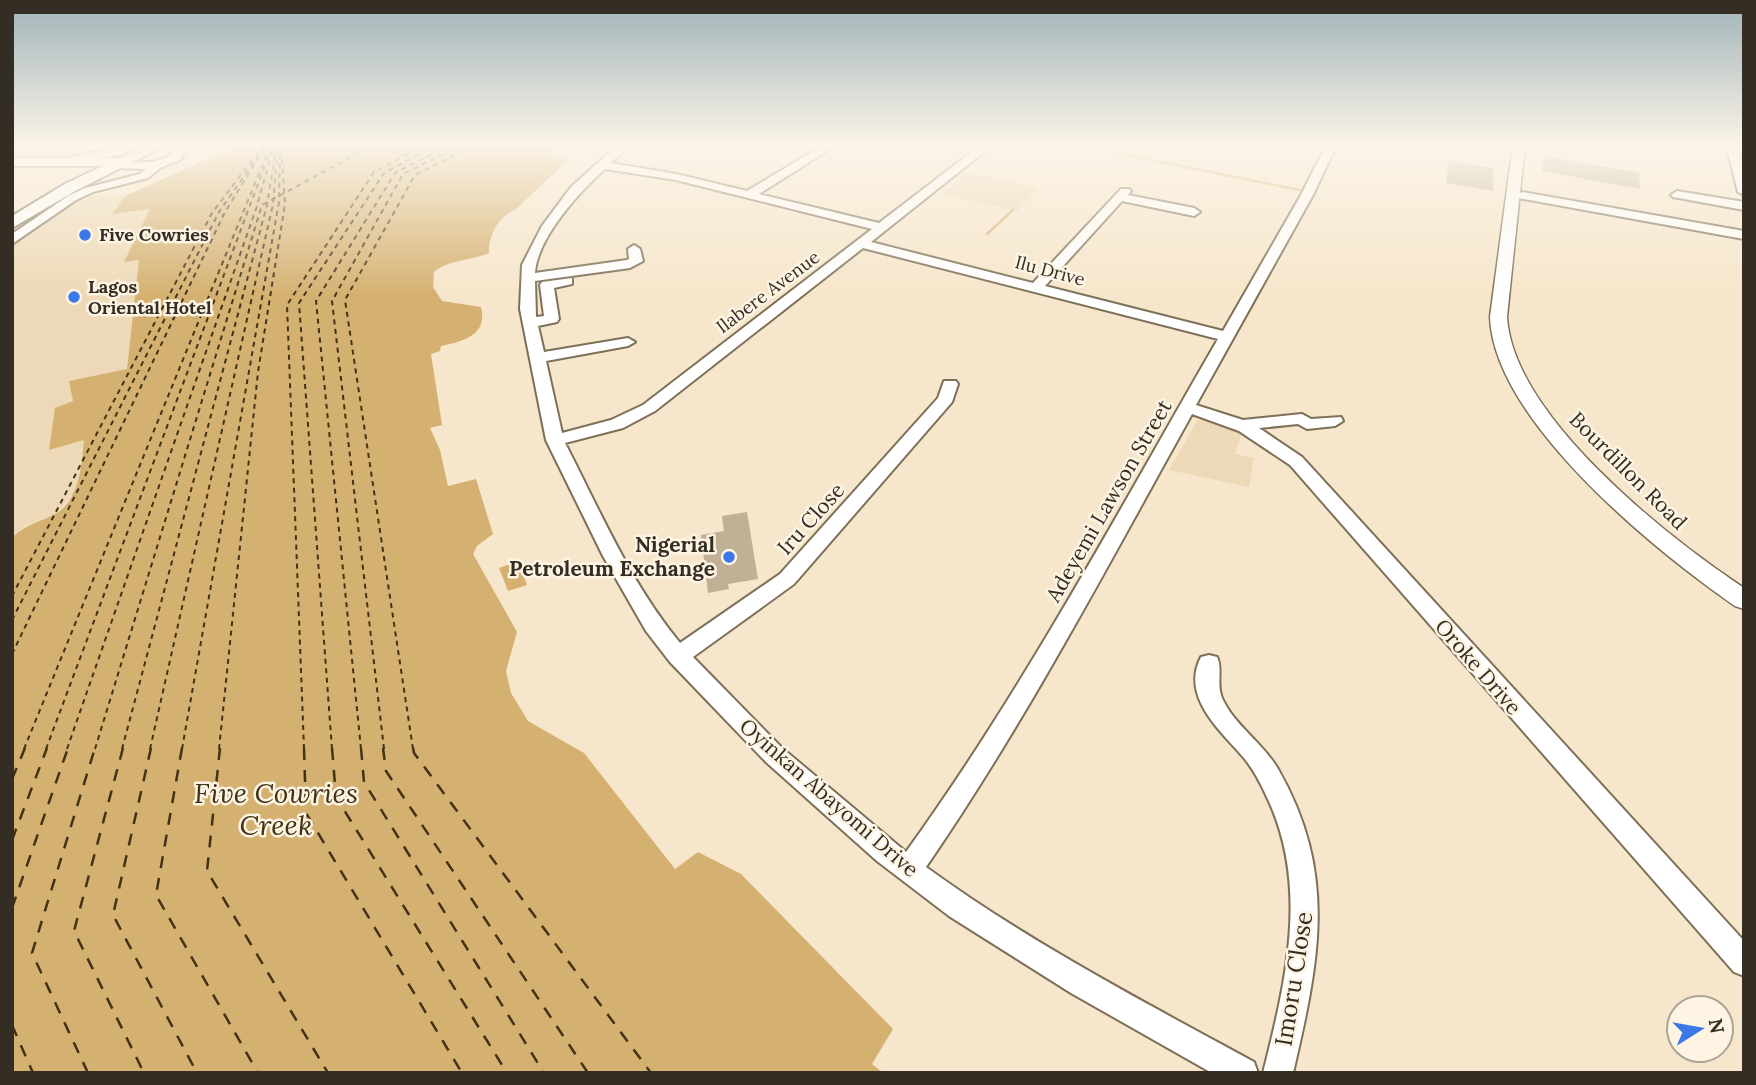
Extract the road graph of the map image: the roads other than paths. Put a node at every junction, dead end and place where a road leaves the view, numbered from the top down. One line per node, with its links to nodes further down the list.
1 (38, 195): 14 (highway)
2 (57, 195): 16 (highway)
3 (80, 195): 19 (street)
4 (571, 195): 22 (street, Oyinkan Abayomi Drive)
5 (749, 195): 17 (street)
6 (925, 195): 17 (street, Ilabere Avenue)
7 (1121, 195): 24 (street)
8 (1125, 195): 15 (street)
9 (1307, 195): 26 (street, Adeyemi Lawson Street)
10 (1513, 195): 35 (main road, Bourdillon Road)
11 (1678, 195): 13 (street)
12 (1522, 196): 18 (street); 34 (main road, Bourdillon Road)
13 (1744, 206)
14 (12, 209)
15 (1194, 212)
16 (12, 223)
17 (883, 228): 20 (street, Ilabere Avenue)
18 (1744, 235)
19 (12, 240)
20 (864, 244): 24 (street, Ilu Drive); 33 (street, Ilabere Avenue)
21 (634, 249): 22 (street)
22 (528, 278): 25 (street, Oyinkan Abayomi Drive)
23 (576, 279): 25 (street)
24 (1037, 287): 26 (street, Ilu Drive)
25 (529, 323): 28 (street, Oyinkan Abayomi Drive)
26 (1227, 337): 30 (street, Adeyemi Lawson Street)
27 (628, 342): 28 (street)
28 (538, 358): 33 (street, Oyinkan Abayomi Drive)
29 (950, 384): 36 (street, Iru Close)
30 (1188, 408): 32 (street, Oroke Drive); 38 (street, Adeyemi Lawson Street)
31 (1335, 421): 32 (street)
32 (1244, 425): 39 (street, Oroke Drive)
33 (555, 440): 36 (street, Oyinkan Abayomi Drive)
34 (1744, 588)
35 (1744, 600)
36 (678, 656): 38 (street, Oyinkan Abayomi Drive)
37 (1209, 663): 41 (street, Imoru Close)
38 (909, 870): 40 (street, Oyinkan Abayomi Drive)
39 (1744, 962)
40 (1242, 1073)
41 (1278, 1073)

